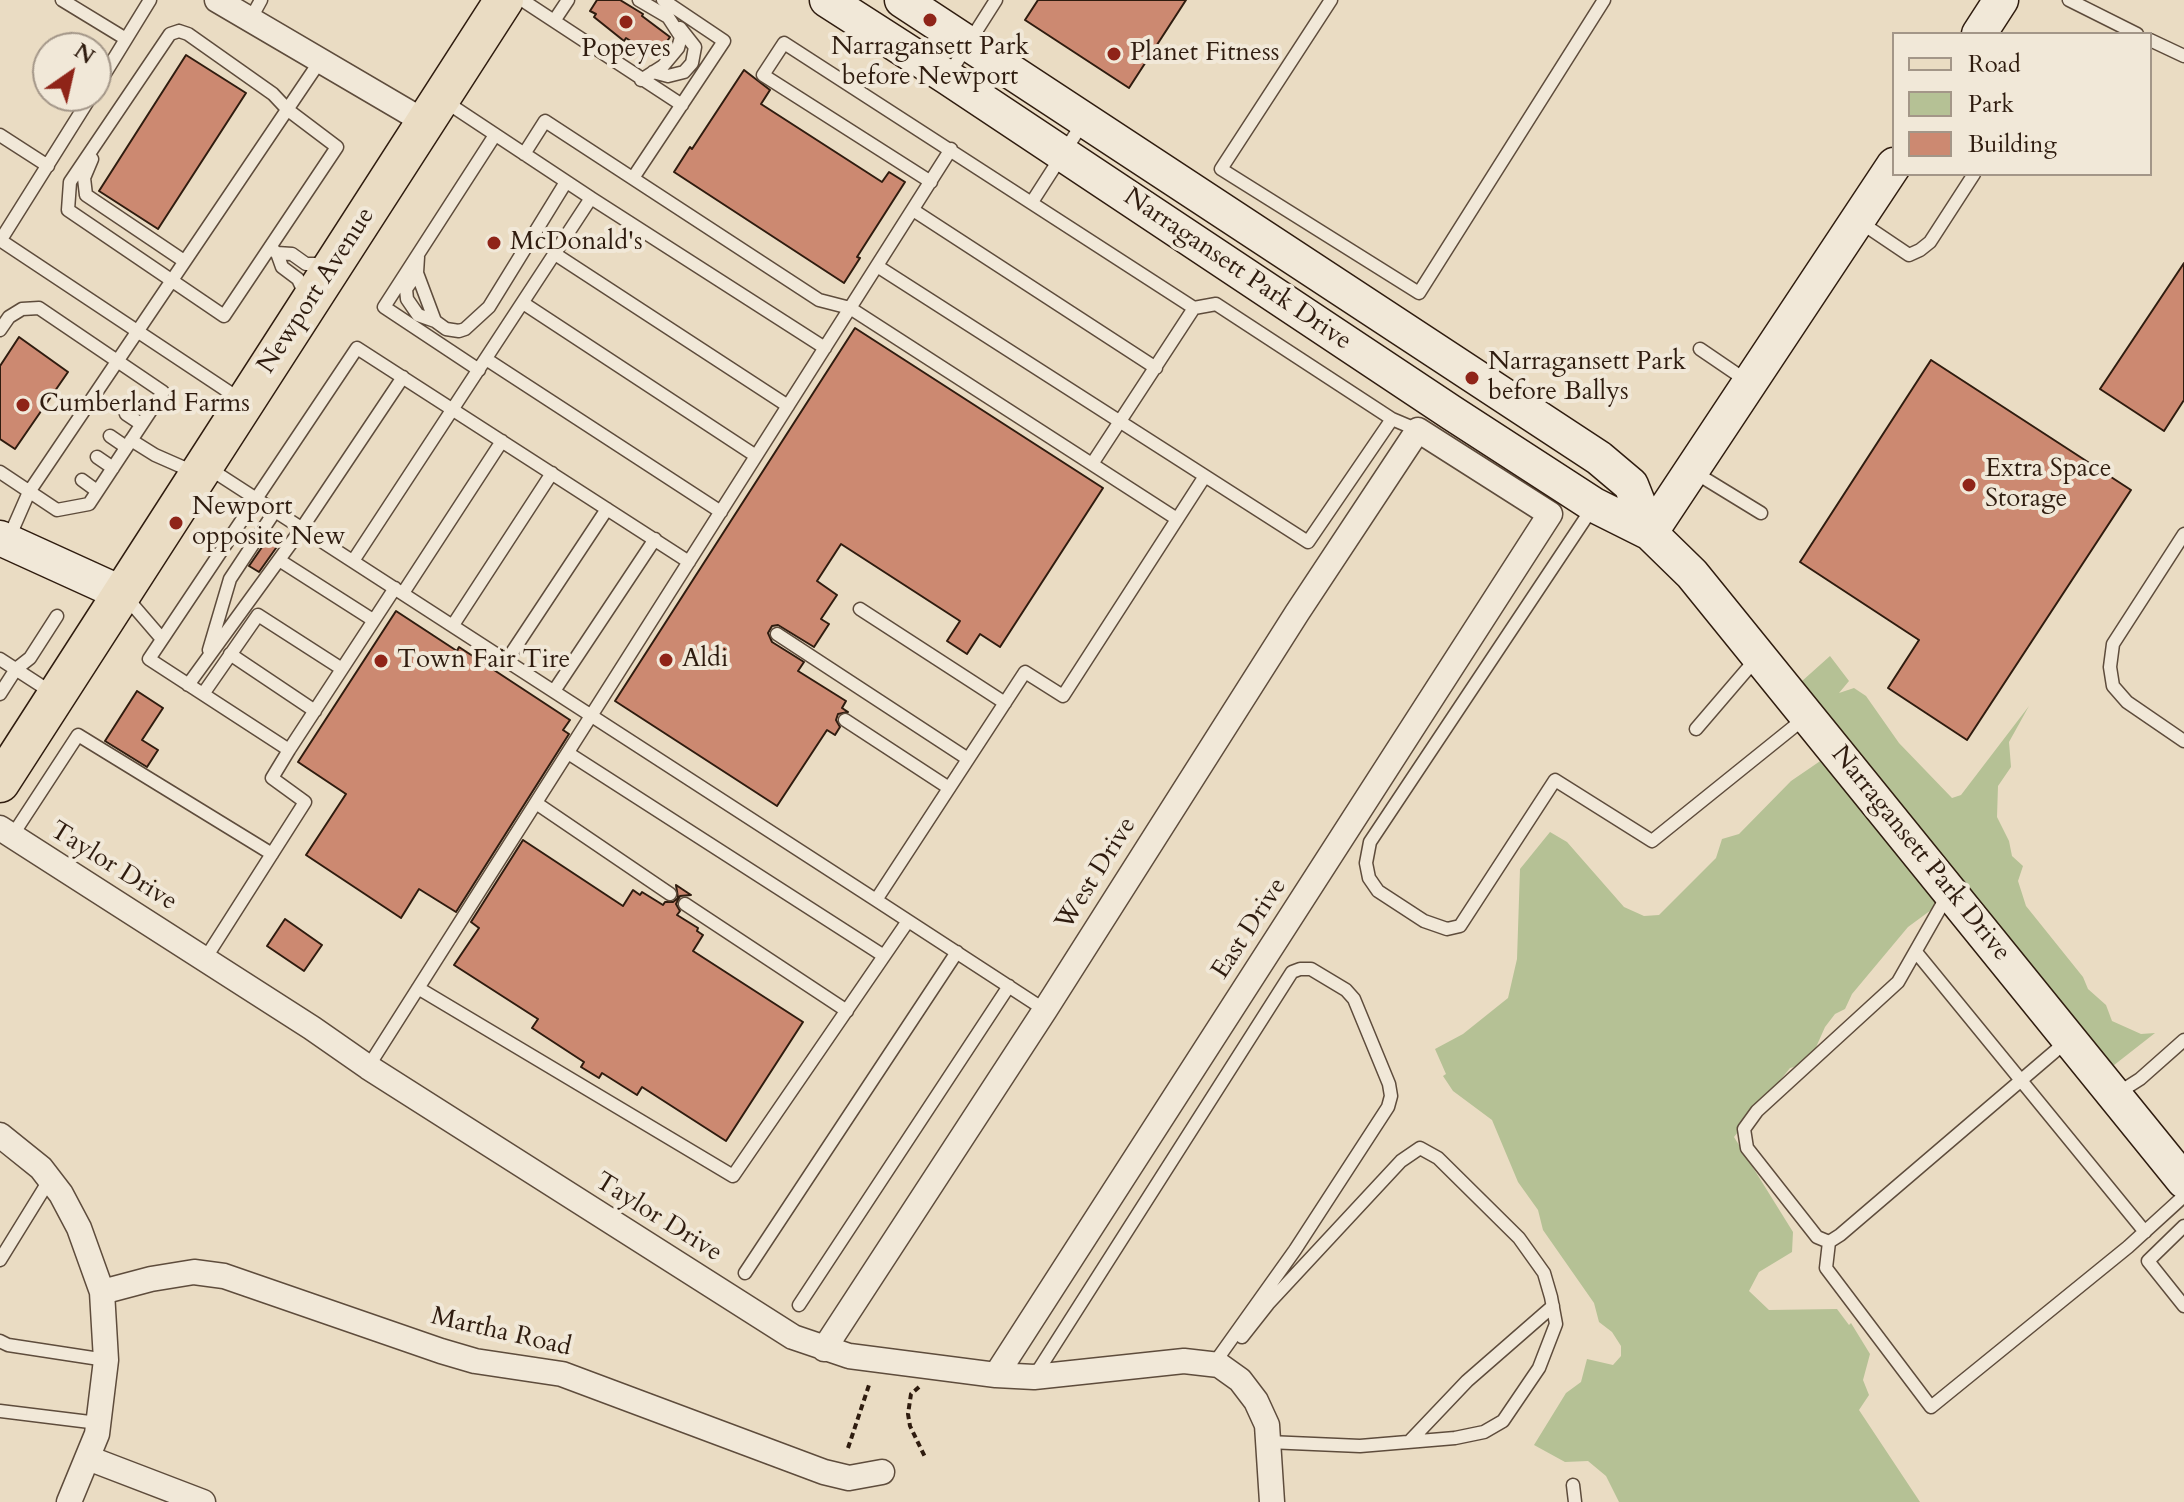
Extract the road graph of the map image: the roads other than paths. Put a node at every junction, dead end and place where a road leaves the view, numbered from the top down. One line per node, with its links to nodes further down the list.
1 (62, 0): 21 (lane)
2 (150, 0): 21 (lane)
3 (217, 0): 16 (street)
4 (504, 0): 32 (main road, Newport Avenue)
5 (522, 0): 18 (lane)
6 (568, 0): 18 (lane)
7 (639, 0): 17 (lane)
8 (663, 0): 30 (lane)
9 (827, 0): 28 (street, Narragansett Park Drive)
10 (902, 0): 23 (street, Narragansett Park Drive)
11 (996, 0): 23 (lane)
12 (1331, 0): 47 (lane)
13 (1604, 0): 47 (lane)
14 (2001, 0): 19 (street)
15 (2069, 0): 20 (lane)
16 (256, 10): 25 (street)
17 (668, 17): 27 (lane); 27 (lane)
18 (554, 21): 29 (lane)
19 (1980, 32)
20 (2133, 32)
21 (126, 39): 26 (lane)
22 (2152, 41): 24 (lane)
23 (968, 44): 28 (lane); 34 (street, Narragansett Park Drive)
24 (2184, 56)
25 (320, 61): 31 (lane); 32 (street)
26 (112, 62)
27 (653, 72): 29 (lane)
28 (947, 77): 40 (street, Narragansett Park Drive)
29 (641, 80): 30 (lane)
30 (682, 105): 44 (lane)
31 (288, 110): 35 (lane); 53 (lane); 56 (lane)
32 (432, 110): 37 (lane); 57 (main road, Newport Avenue)
33 (81, 112): 41 (lane)
34 (1084, 121): 40 (lane); 47 (street, Narragansett Park Drive)
35 (107, 127): 56 (lane); 60 (lane)
36 (0, 135): 41 (lane)
37 (495, 135): 39 (lane); 54 (lane)
38 (951, 149): 46 (lane); 46 (lane); 49 (lane)
39 (524, 154): 44 (lane); 45 (lane)
40 (1064, 154): 49 (lane); 101 (street, Narragansett Park Drive)
41 (48, 166): 52 (lane)
42 (1892, 168): 51 (street)
43 (1973, 176): 51 (lane)
44 (636, 180): 63 (lane)
45 (566, 182): 48 (lane); 65 (lane)
46 (931, 182): 50 (lane)
47 (1211, 184): 108 (street, Narragansett Park Drive)
48 (591, 198): 55 (lane); 70 (lane)
49 (1032, 202): 64 (lane)
50 (913, 210): 58 (lane); 74 (lane)
51 (1857, 221): 76 (street)
52 (0, 240): 69 (lane)
53 (274, 251): 57 (lane); 60 (lane); 61 (lane)
54 (418, 254): 59 (lane); 73 (lane)
55 (555, 254): 62 (lane); 78 (lane)
56 (184, 261): 60 (lane)
57 (333, 265): 61 (main road, Newport Avenue)
58 (877, 266): 63 (lane); 82 (lane)
59 (417, 273): 66 (lane); 66 (lane)
60 (170, 281): 69 (lane)
61 (309, 303): 77 (main road, Newport Avenue)
62 (523, 303): 67 (lane); 88 (lane)
63 (850, 308): 70 (lane); 90 (lane)
64 (1194, 308): 74 (lane); 81 (lane)
65 (482, 314): 66 (lane); 67 (lane)
66 (435, 321)
67 (505, 329): 73 (lane)
68 (0, 330): 72 (lane)
69 (138, 331): 72 (lane); 77 (lane)
70 (825, 348): 78 (lane)
71 (1700, 349): 76 (lane)
72 (118, 361): 83 (lane); 99 (lane)
73 (483, 364): 79 (lane); 104 (lane)
74 (1156, 368): 82 (lane)
75 (403, 377): 79 (lane); 100 (lane); 107 (lane)
76 (1750, 382): 93 (street)
77 (245, 402): 92 (main road, Newport Avenue)
78 (788, 406): 88 (lane)
79 (453, 410): 86 (lane); 113 (lane)
80 (126, 414): 83 (lane)
81 (1392, 419): 84 (lane); 96 (lane)
82 (1120, 422): 90 (lane); 96 (lane)
83 (141, 424): 87 (lane)
84 (1418, 430): 161 (street, West Drive); 185 (street, East Drive)
85 (110, 436): 87 (lane)
86 (502, 441): 95 (lane); 115 (lane)
87 (129, 443): 91 (lane); 92 (lane)
88 (756, 456): 104 (lane)
89 (97, 457): 91 (lane)
90 (1092, 464): 106 (lane)
91 (113, 468): 98 (lane)
92 (202, 470): 100 (lane); 116 (main road, Newport Avenue)
93 (1691, 471): 105 (lane); 108 (street)
94 (0, 472): 99 (lane)
95 (552, 473): 102 (lane); 120 (lane)
96 (1205, 476): 106 (lane)
97 (82, 480): 98 (lane)
98 (97, 491): 99 (lane)
99 (29, 492): 110 (lane)
100 (257, 498): 103 (lane); 122 (lane)
101 (1594, 505): 108 (street, Narragansett Park Drive); 138 (lane)
102 (607, 509): 111 (lane); 126 (lane)
103 (275, 511): 107 (lane); 127 (lane)
104 (721, 512): 114 (lane)
105 (1761, 513)
106 (1177, 519): 135 (lane)
107 (302, 528): 112 (lane); 113 (lane)
108 (1650, 533): 124 (street, Narragansett Park Drive)
109 (2184, 534): 141 (lane)
110 (4, 539): 116 (street)
111 (655, 539): 114 (lane); 131 (lane)
112 (279, 560): 119 (lane); 127 (lane)
113 (353, 561): 115 (lane)
114 (689, 562): 137 (lane)
115 (399, 590): 119 (lane); 120 (lane)
116 (123, 594): 122 (lane); 134 (main road, Newport Avenue)
117 (860, 609): 135 (lane)
118 (57, 616): 128 (lane)
119 (373, 620): 129 (lane)
120 (453, 625): 126 (lane)
121 (777, 634): 144 (lane)
122 (162, 639): 130 (lane)
123 (230, 654): 129 (lane); 133 (lane); 136 (lane)
124 (1758, 656): 138 (street, Narragansett Park Drive); 140 (lane)
125 (0, 659): 128 (lane)
126 (507, 660): 131 (lane)
127 (206, 661): 130 (lane)
128 (16, 669): 132 (lane); 134 (lane)
129 (342, 669): 136 (lane)
130 (188, 685): 133 (lane)
131 (554, 691): 137 (lane)
132 (0, 694)
133 (203, 694): 142 (lane)
134 (56, 695): 145 (main road, Newport Avenue)
135 (1005, 703): 144 (lane)
136 (315, 711): 142 (lane)
137 (592, 715): 143 (lane); 152 (lane)
138 (1808, 716): 150 (street, Narragansett Park Drive)
139 (845, 720): 146 (lane)
140 (1696, 729)
141 (2184, 741)
142 (289, 750): 149 (lane)
143 (568, 753): 147 (lane); 157 (lane)
144 (968, 759): 146 (lane)
145 (0, 783)
146 (949, 788): 152 (lane)
147 (536, 803): 151 (lane); 160 (lane)
148 (6, 832): 149 (lane); 158 (street, Taylor Drive)
149 (272, 854): 158 (lane)
150 (1950, 890): 156 (lane); 163 (street, Narragansett Park Drive)
151 (670, 894)
152 (876, 900): 154 (lane)
153 (685, 904): 162 (lane)
154 (908, 921): 155 (lane); 157 (lane)
155 (957, 952): 159 (lane); 176 (lane)
156 (1916, 952): 166 (lane); 174 (lane)
157 (884, 956): 162 (lane)
158 (205, 959): 165 (street, Taylor Drive)
159 (1009, 986): 161 (lane); 178 (lane)
160 (418, 988): 162 (lane); 165 (lane)
161 (1045, 1010): 182 (street, West Drive)
162 (847, 1011)
163 (2070, 1039): 166 (lane); 167 (street, Narragansett Park Drive)
164 (2184, 1040): 167 (lane)
165 (368, 1067): 182 (street, Taylor Drive)
166 (2021, 1081): 173 (lane); 174 (lane)
167 (2116, 1095): 170 (street, Narragansett Park Drive)
168 (0, 1135): 169 (street)
169 (50, 1179): 175 (lane); 177 (street)
170 (2184, 1181)
171 (2184, 1196): 173 (lane)
172 (2184, 1226): 180 (lane)
173 (2145, 1232): 174 (lane)
174 (1829, 1242)
175 (0, 1260)
176 (745, 1273)
177 (102, 1292): 183 (street); 192 (street, Martha Road)
178 (799, 1305)
179 (1553, 1306): 184 (lane); 190 (lane); 190 (lane)
180 (2184, 1306)
181 (0, 1341): 183 (lane)
182 (824, 1349): 185 (street, Taylor Drive)
183 (106, 1360): 188 (street)
184 (1216, 1365): 186 (street, Taylor Drive); 186 (lane); 189 (street)
185 (996, 1375): 186 (street, Taylor Drive)
186 (1034, 1377)
187 (0, 1411): 188 (lane)
188 (98, 1423): 191 (street)
189 (1268, 1442): 190 (lane); 196 (street)
190 (1409, 1442)
191 (88, 1458): 194 (street); 195 (street)
192 (882, 1472)
193 (1573, 1485): 197 (lane)
194 (69, 1502)
195 (203, 1502)
196 (1272, 1502)
197 (1575, 1502)

